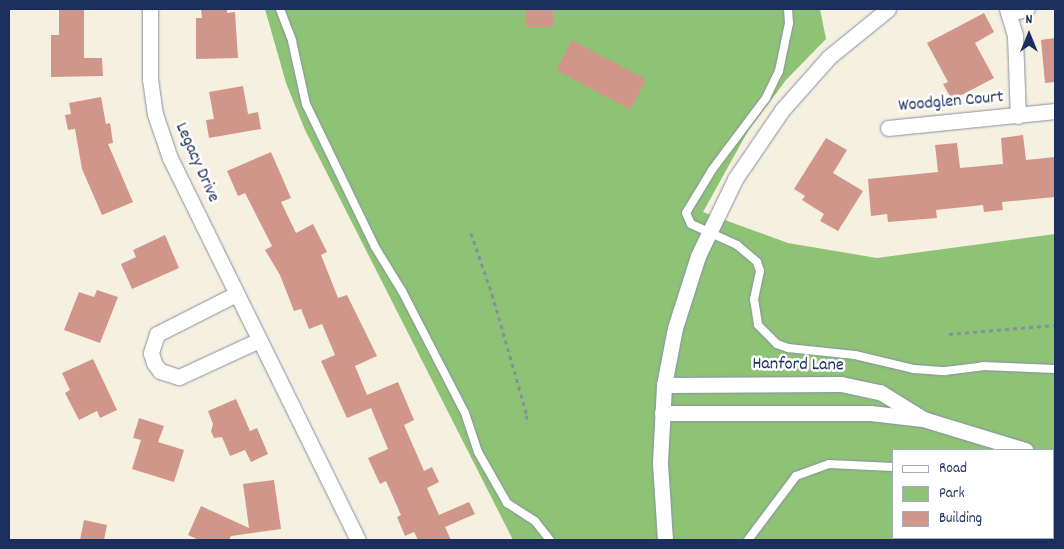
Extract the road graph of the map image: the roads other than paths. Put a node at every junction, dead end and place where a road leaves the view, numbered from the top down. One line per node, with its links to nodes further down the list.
1 (150, 9): 11 (street, Legacy Drive)
2 (280, 9): 20 (lane)
3 (788, 9): 10 (lane)
4 (888, 9): 10 (street)
5 (1027, 9): 6 (street)
6 (1008, 11): 8 (street)
7 (1055, 111): 8 (street, Woodglen Court)
8 (1018, 116): 9 (street, Woodglen Court)
9 (888, 128)
10 (708, 232): 13 (lane); 14 (street)
11 (236, 294): 12 (street, Legacy Drive); 12 (street)
12 (259, 340): 19 (street, Legacy Drive)
13 (1055, 369)
14 (664, 385): 15 (street); 16 (street, Hanford Lane)
15 (662, 414): 16 (street, Hanford Lane); 21 (street)
16 (923, 419): 17 (street, Hanford Lane)
17 (1022, 449)
18 (892, 467): 22 (lane)
19 (358, 540)
20 (550, 540)
21 (665, 540)
22 (748, 540)

